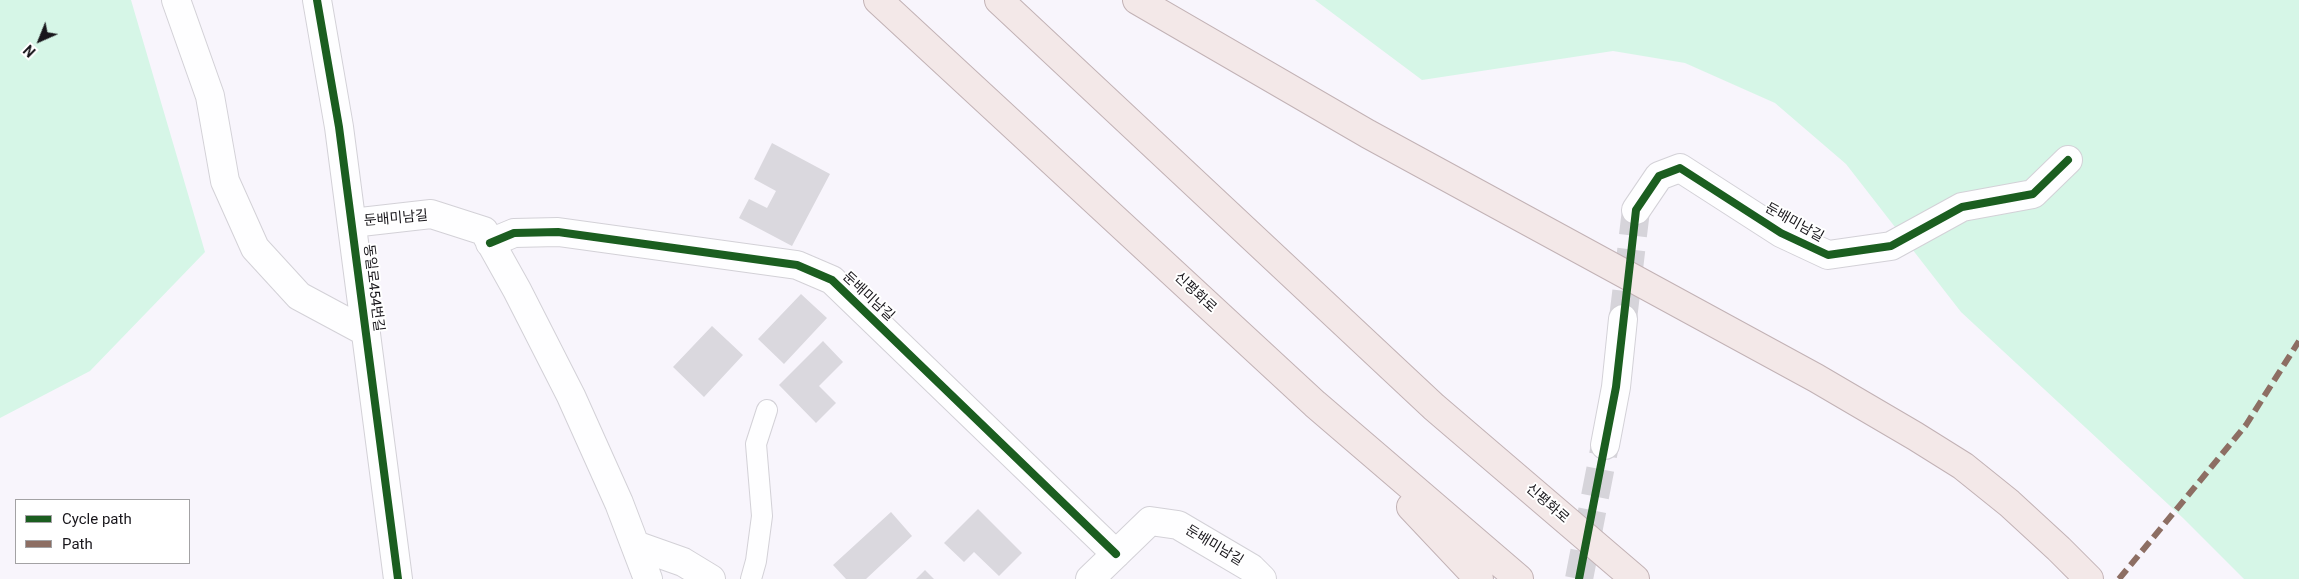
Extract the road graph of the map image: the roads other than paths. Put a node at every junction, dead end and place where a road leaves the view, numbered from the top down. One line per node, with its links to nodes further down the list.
1 (176, 0): 11 (street)
2 (317, 0): 8 (street, 동일로454번길)
3 (878, 0): 12 (highway, 신평화로)
4 (999, 0): 25 (highway, 신평화로)
5 (1137, 0): 26 (highway)
6 (2068, 160): 7 (street, 둔배미남길)
7 (1636, 210)
8 (352, 223): 9 (street, 둔배미남길); 11 (street, 동일로454번길)
9 (490, 243): 15 (street, 둔배미남길); 16 (street, 둔배미남길)
10 (1623, 319): 14 (street)
11 (366, 332): 17 (street, 동일로454번길)
12 (1315, 404): 23 (highway); 24 (highway, 신평화로)
13 (767, 410): 20 (lane)
14 (1605, 445)
15 (635, 545): 18 (street, 둔배미남길); 19 (street)
16 (1116, 554): 21 (street, 둔배미남길); 22 (street, 둔배미남길)
17 (398, 579)
18 (648, 579)
19 (711, 579)
20 (752, 579)
21 (1090, 579)
22 (1262, 579)
23 (1479, 579)
24 (1519, 579)
25 (1635, 579)
26 (2089, 579)

